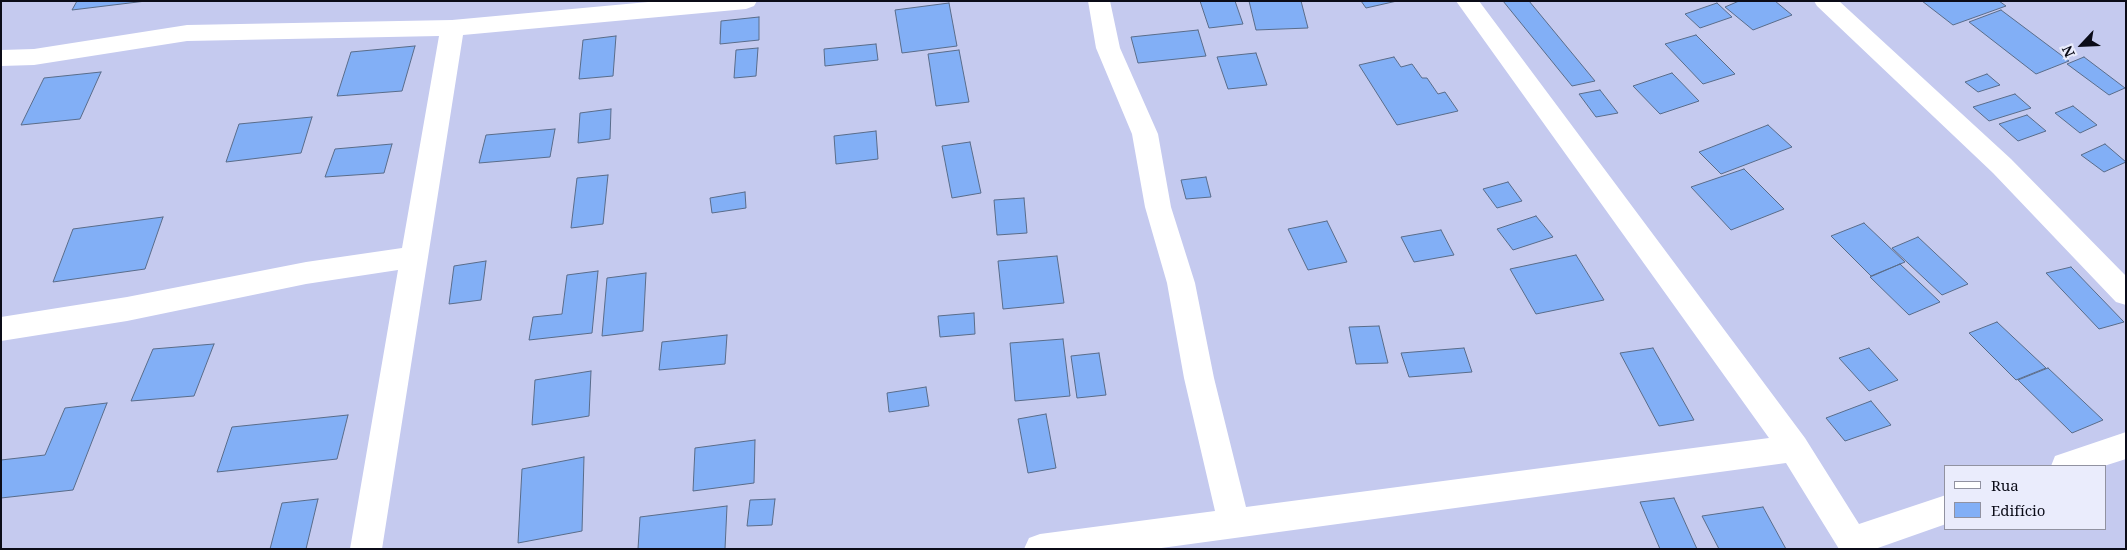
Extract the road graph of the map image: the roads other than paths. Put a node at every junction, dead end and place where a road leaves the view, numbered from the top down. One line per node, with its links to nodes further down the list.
1 (746, 1): 5 (street)
2 (1099, 1): 14 (street)
3 (1466, 1): 11 (street)
4 (1825, 1): 8 (street)
5 (452, 28): 6 (street); 7 (street)
6 (1, 58)
7 (414, 257): 9 (street); 16 (street)
8 (2126, 294)
9 (1, 329)
10 (2126, 445): 12 (street)
11 (1794, 448): 14 (street); 15 (street)
12 (2069, 465)
13 (1944, 509): 15 (street)
14 (1234, 523): 17 (street)
15 (1854, 545)
16 (366, 549)
17 (1040, 549)

